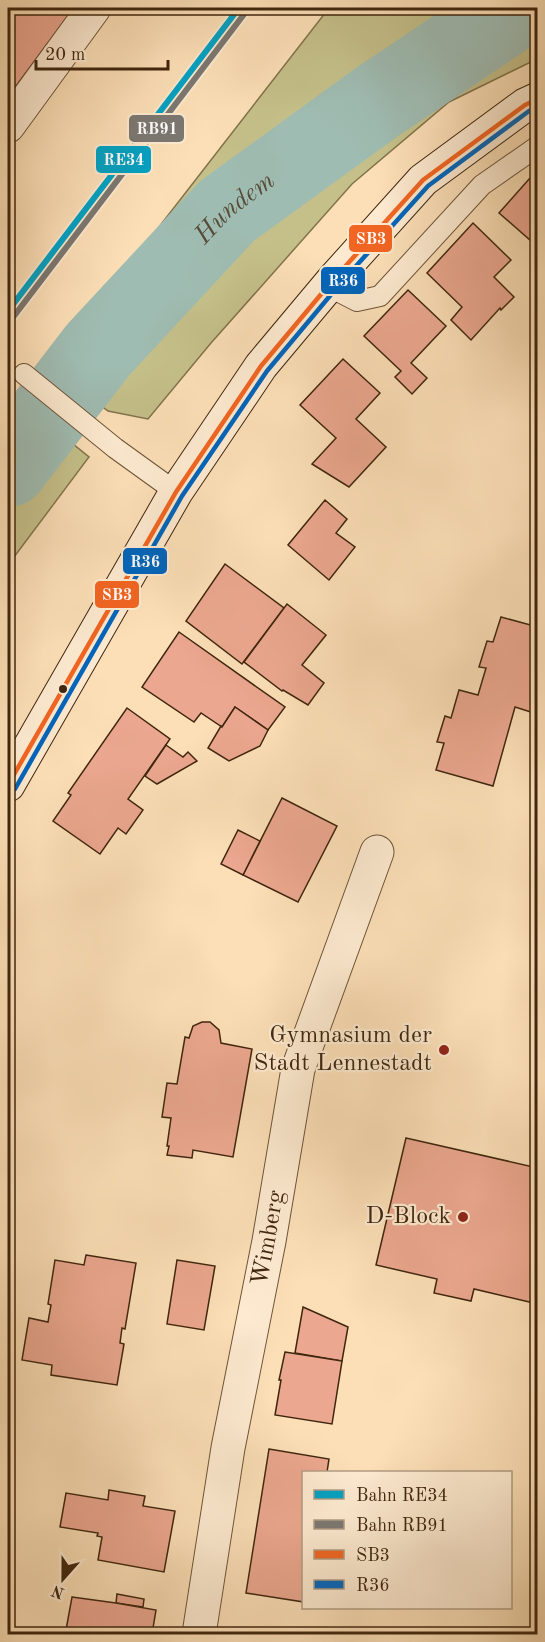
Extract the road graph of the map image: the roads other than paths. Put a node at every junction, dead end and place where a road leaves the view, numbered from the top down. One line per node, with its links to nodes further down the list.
1 (94, 8): 3 (street)
2 (537, 99): 5 (street)
3 (8, 126)
4 (537, 146): 5 (lane)
5 (328, 286): 7 (street)
6 (24, 374): 7 (lane)
7 (176, 492): 8 (street)
8 (8, 785)
9 (377, 852): 10 (street, Wimberg)
10 (199, 1635)

